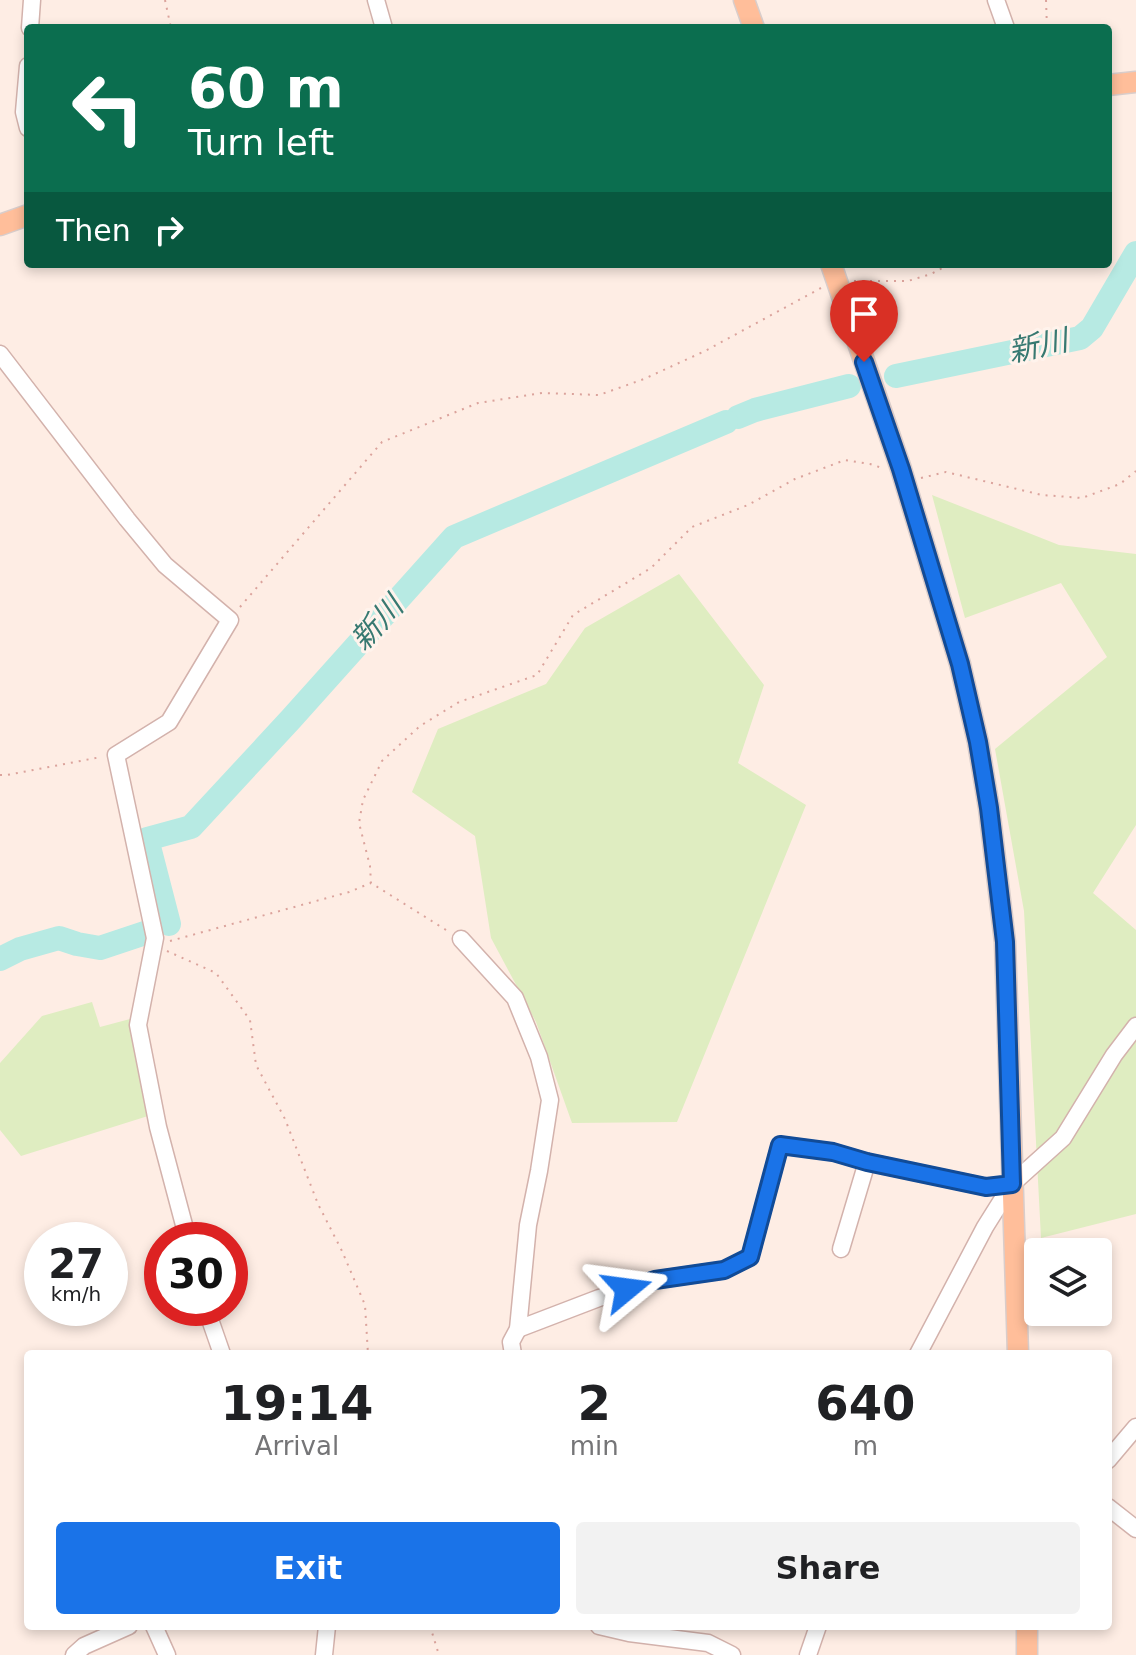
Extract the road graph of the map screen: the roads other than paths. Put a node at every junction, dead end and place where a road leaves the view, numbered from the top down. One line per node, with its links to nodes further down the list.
1 (32, 0): 5 (street)
2 (376, 0): 6 (street)
3 (744, 0): 7 (main road)
4 (996, 0): 8 (street)
5 (30, 24)
6 (383, 24)
7 (753, 24)
8 (1005, 24)
9 (1136, 82): 10 (main road)
10 (1112, 85)
11 (24, 216): 12 (main road)
12 (2, 220)
13 (834, 273): 18 (main road)
14 (0, 354): 19 (street)
15 (461, 939): 22 (street)
16 (1136, 1026): 18 (street)
17 (867, 1162): 18 (street); 20 (street); 22 (street)
18 (1012, 1184): 25 (street); 26 (main road)
19 (183, 1222)
20 (841, 1249)
21 (212, 1326): 23 (street)
22 (518, 1329): 24 (street)
23 (221, 1350)
24 (512, 1350)
25 (920, 1350)
26 (1018, 1350)
27 (1136, 1427): 28 (street)
28 (1112, 1455)
29 (1112, 1510): 30 (street)
30 (1136, 1529)
31 (120, 1630): 37 (street)
32 (156, 1630): 38 (street)
33 (327, 1630): 39 (street)
34 (616, 1630): 40 (street)
35 (817, 1630): 41 (street)
36 (1027, 1630): 42 (main road)
37 (74, 1655)
38 (167, 1655)
39 (324, 1655)
40 (732, 1655)
41 (808, 1655)
42 (1027, 1655)

